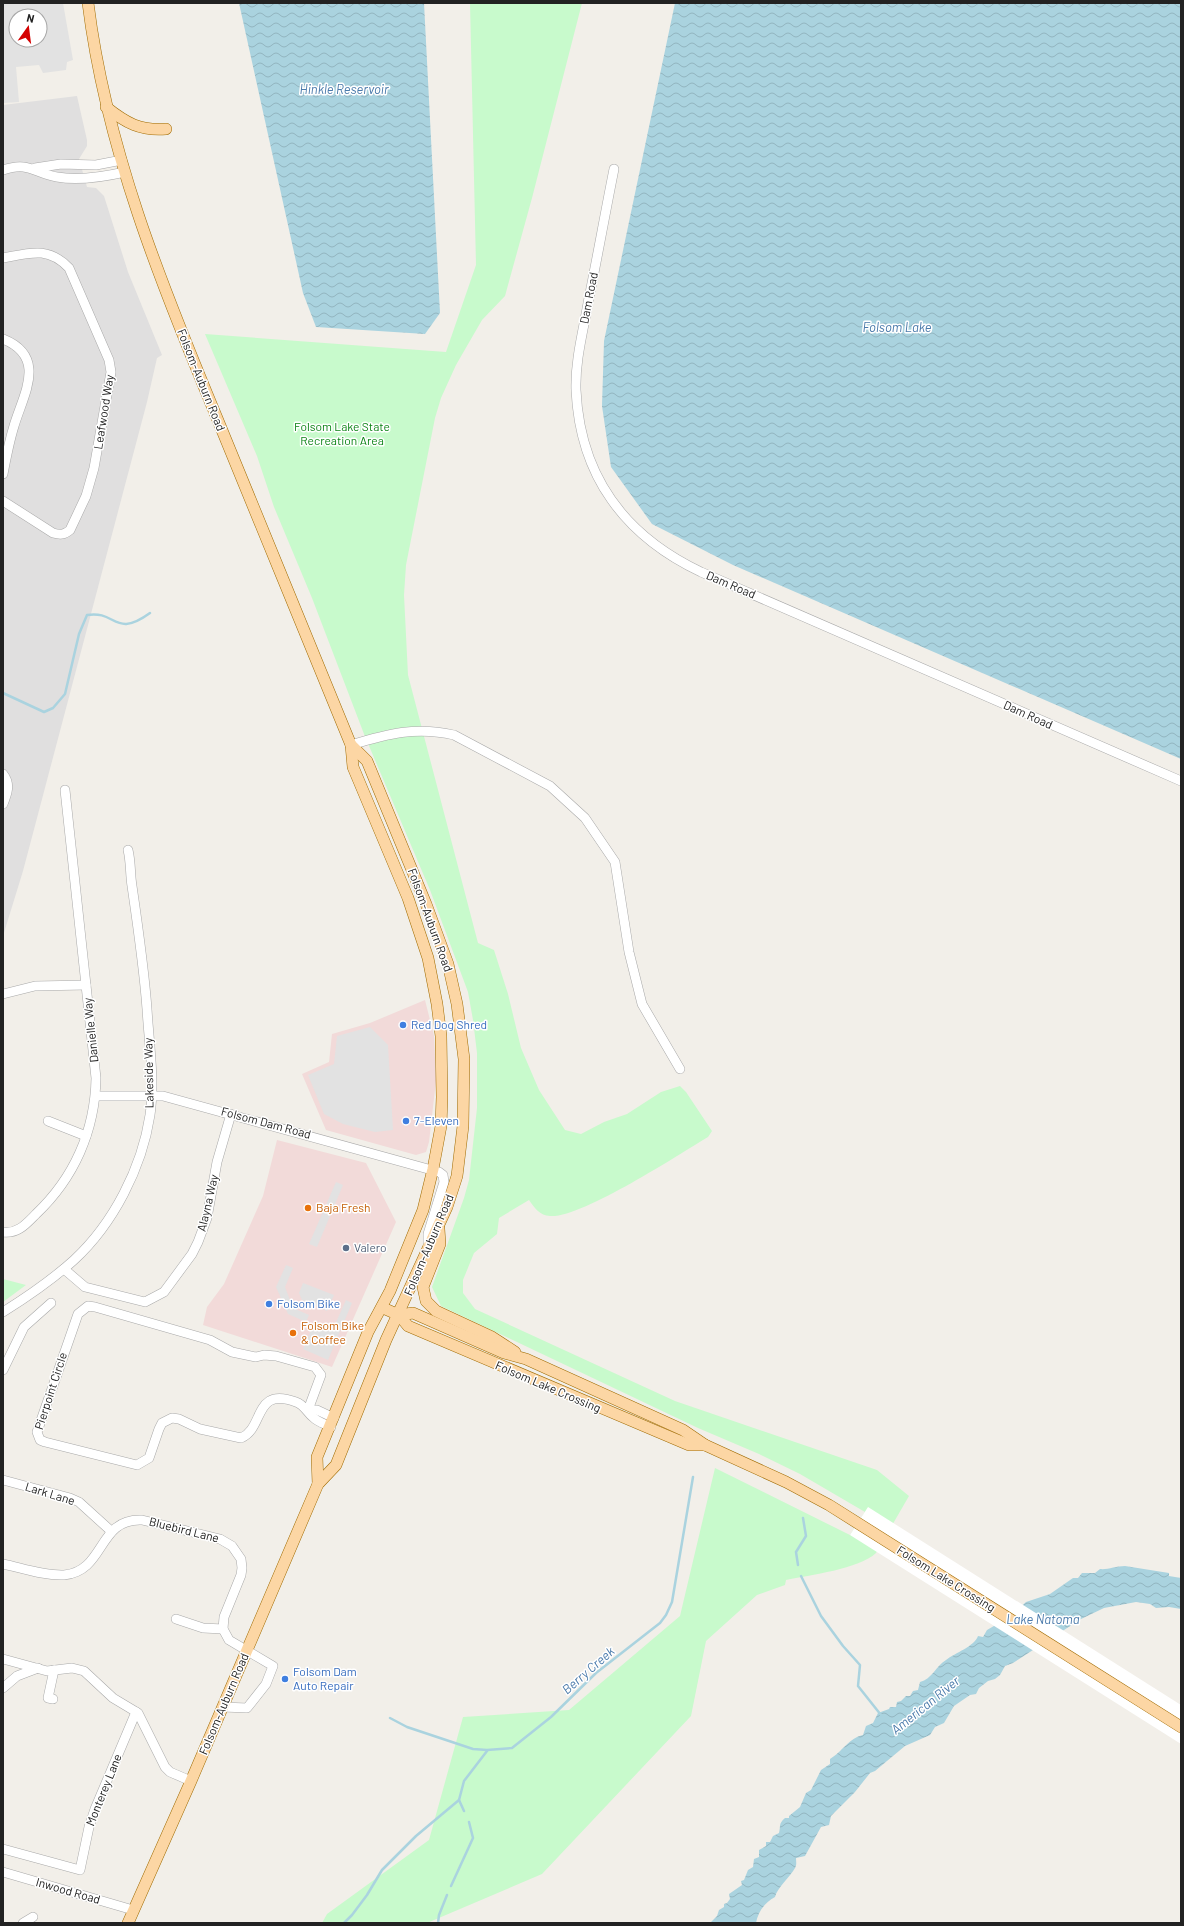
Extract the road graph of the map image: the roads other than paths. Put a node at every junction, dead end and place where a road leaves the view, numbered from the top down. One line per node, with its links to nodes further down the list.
1 (88, 3): 2 (main road, Folsom-Auburn Road)
2 (106, 107): 3 (main road); 4 (main road, Folsom-Auburn Road)
3 (166, 129)
4 (122, 160): 5 (street); 8 (main road, Folsom-Auburn Road)
5 (33, 168): 7 (street); 8 (street)
6 (614, 169): 15 (street, Dam Road)
7 (3, 170)
8 (125, 172): 13 (main road, Folsom-Auburn Road)
9 (3, 258): 12 (street, Leafwood Way)
10 (3, 339): 11 (street)
11 (3, 474)
12 (3, 501)
13 (351, 745): 21 (street); 27 (main road, Folsom-Auburn Road); 28 (main road, Folsom-Auburn Road)
14 (3, 774): 17 (street)
15 (1181, 781)
16 (65, 790): 19 (street, Danielle Way)
17 (3, 804)
18 (128, 850): 23 (street, Lakeside Way)
19 (86, 985): 20 (street); 22 (street, Danielle Way)
20 (3, 994)
21 (680, 1069)
22 (96, 1096): 23 (street, Folsom Dam Road); 26 (street, Danielle Way)
23 (151, 1096): 24 (street, Folsom Dam Road); 31 (street, Lakeside Way)
24 (231, 1114): 27 (street, Folsom Dam Road); 31 (street, Alayna Way)
25 (48, 1121): 26 (street)
26 (86, 1136): 29 (street, Danielle Way)
27 (433, 1169): 30 (street); 33 (main road, Folsom-Auburn Road)
28 (439, 1226): 30 (main road, Folsom-Auburn Road); 36 (main road)
29 (3, 1232)
30 (427, 1252): 35 (main road, Folsom-Auburn Road)
31 (64, 1269): 34 (street, Lakeside Way)
32 (52, 1303): 37 (street)
33 (383, 1308): 35 (main road, Folsom Lake Crossing); 39 (main road, Folsom-Auburn Road)
34 (3, 1312)
35 (399, 1315): 36 (main road, Folsom Lake Crossing); 40 (main road, Folsom Lake Crossing); 42 (main road, Folsom-Auburn Road)
36 (526, 1360): 40 (main road, Folsom Lake Crossing)
37 (3, 1370)
38 (308, 1410): 38 (street, Pierpoint Circle); 39 (street, Pierpoint Circle)
39 (332, 1422): 42 (main road, Folsom-Auburn Road)
40 (705, 1445): 55 (main road, Folsom Lake Crossing)
41 (3, 1480): 43 (street, Lark Lane)
42 (318, 1484): 47 (main road, Folsom-Auburn Road)
43 (111, 1531): 44 (street, Bluebird Lane); 46 (street, Bluebird Lane)
44 (3, 1564)
45 (176, 1619): 46 (street)
46 (223, 1629): 47 (street)
47 (247, 1651): 53 (main road, Folsom-Auburn Road); 53 (street)
48 (3, 1659): 49 (street)
49 (38, 1668): 50 (street); 51 (street)
50 (54, 1670): 52 (street); 54 (street)
51 (3, 1688)
52 (53, 1699)
53 (223, 1707): 56 (main road, Folsom-Auburn Road)
54 (136, 1712): 56 (street); 57 (street, Monterey Lane)
55 (1181, 1727)
56 (191, 1781): 59 (main road, Folsom-Auburn Road)
57 (3, 1849)
58 (3, 1872): 59 (street, Inwood Road)
59 (133, 1910): 62 (main road, Folsom-Auburn Road)
60 (34, 1917): 61 (street)
61 (24, 1923)
62 (128, 1923)

